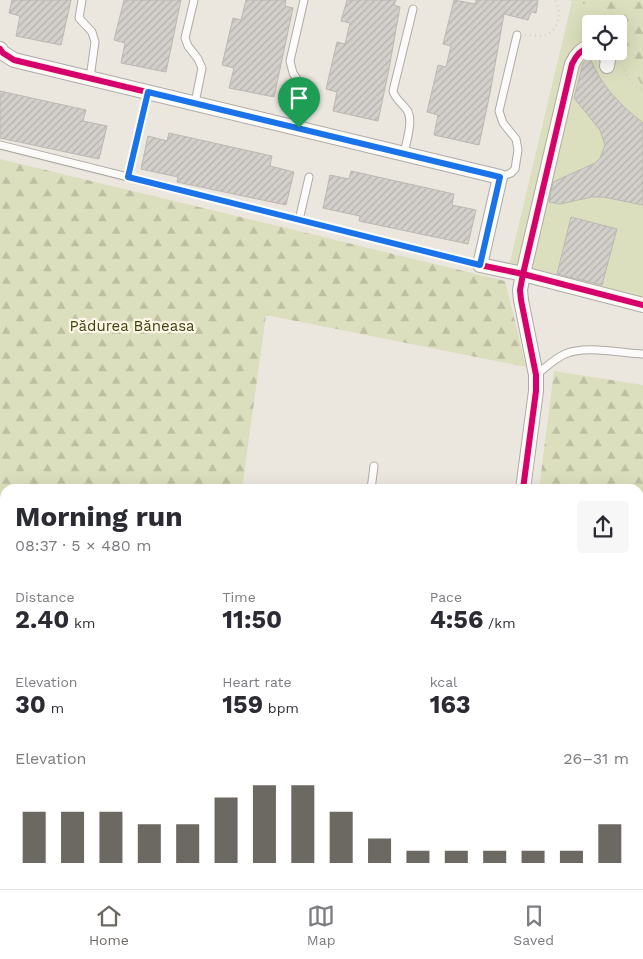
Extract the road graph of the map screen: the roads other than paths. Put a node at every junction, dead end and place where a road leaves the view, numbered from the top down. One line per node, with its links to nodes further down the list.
1 (82, 0): 10 (lane)
2 (194, 0): 12 (lane)
3 (304, 0): 13 (lane)
4 (413, 9): 15 (lane)
5 (517, 35): 18 (lane)
6 (0, 49): 10 (street)
7 (582, 51): 21 (street)
8 (608, 60): 9 (street)
9 (614, 62)
10 (90, 78): 11 (street)
11 (148, 92): 12 (street); 16 (lane)
12 (195, 103): 13 (street)
13 (299, 128): 15 (street)
14 (0, 145): 16 (lane)
15 (404, 154): 18 (street)
16 (128, 177): 19 (lane)
17 (310, 177): 19 (lane)
18 (500, 177): 20 (street)
19 (299, 220): 20 (lane)
20 (480, 265): 21 (street)
21 (523, 274): 22 (street); 24 (street)
22 (643, 305)
23 (643, 354): 24 (lane)
24 (536, 375): 27 (street)
25 (374, 466): 26 (lane)
26 (372, 484)
27 (524, 484)

